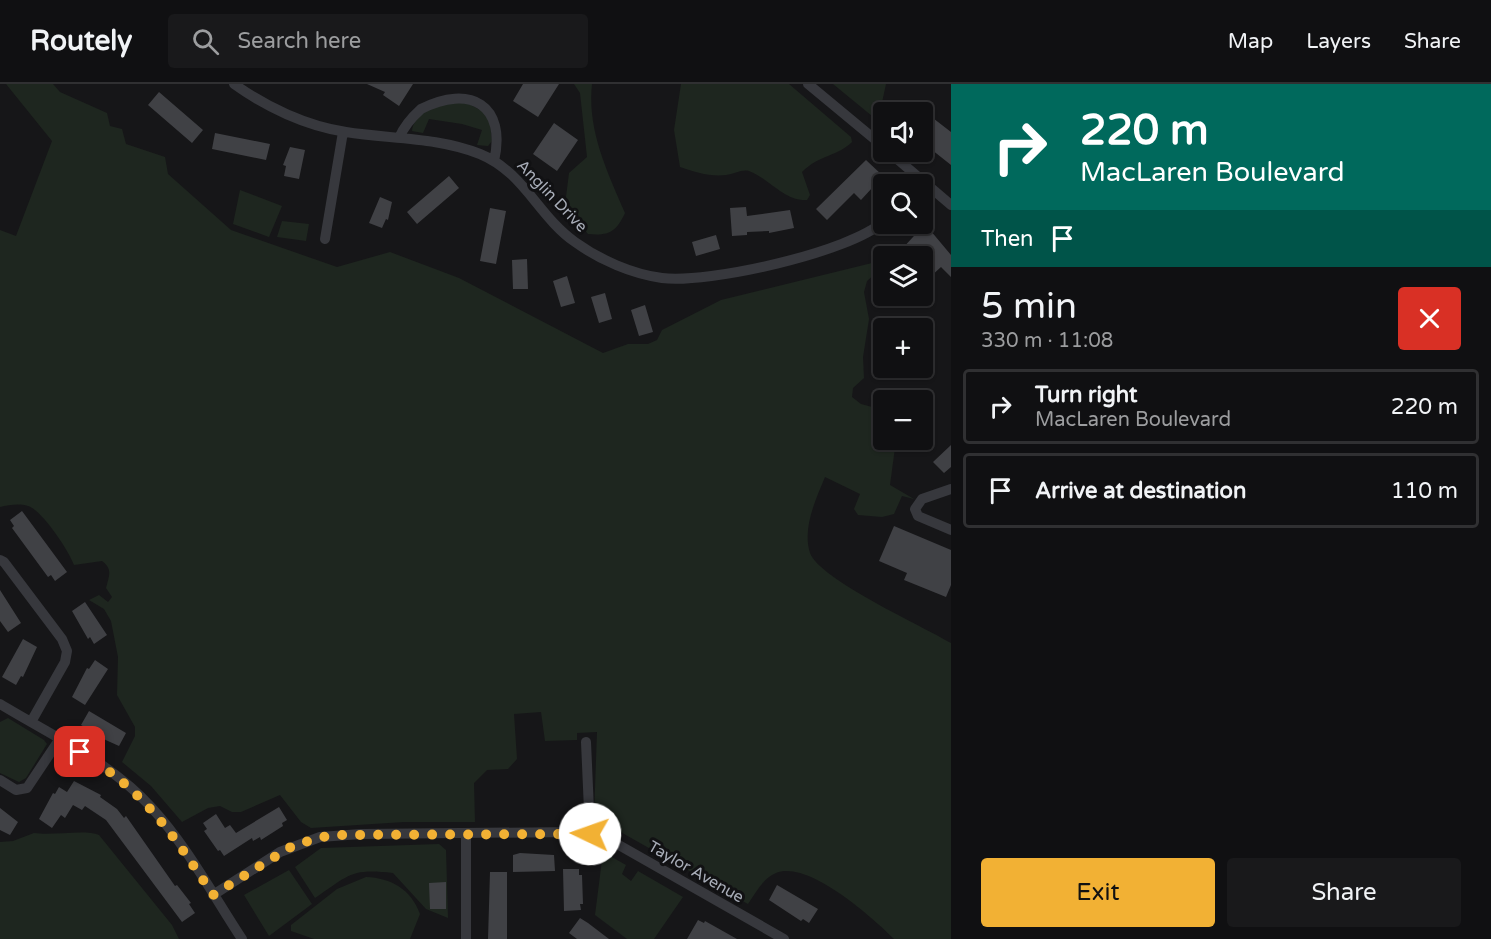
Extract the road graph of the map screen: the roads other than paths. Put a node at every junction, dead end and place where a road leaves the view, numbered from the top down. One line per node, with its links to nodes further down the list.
1 (234, 84): 3 (street, Anglin Drive)
2 (808, 84): 5 (street)
3 (343, 132): 4 (street, Anglin Drive); 12 (street)
4 (399, 138): 6 (street, Anglin Drive); 6 (street)
5 (873, 138)
6 (494, 161): 11 (street, Anglin Drive)
7 (899, 162): 8 (street)
8 (911, 174)
9 (933, 192): 10 (street)
10 (951, 205)
11 (873, 228)
12 (325, 239)
13 (951, 489): 14 (street)
14 (951, 531)
15 (0, 560): 17 (street)
16 (1, 706): 17 (street)
17 (31, 723): 18 (street)
18 (59, 740): 20 (street); 23 (street)
19 (586, 742): 22 (street)
20 (0, 780)
21 (466, 833): 22 (street, Taylor Avenue); 23 (street, Taylor Avenue); 25 (street)
22 (590, 834): 26 (street, Taylor Avenue)
23 (213, 895): 24 (street)
24 (242, 939)
25 (466, 939)
26 (784, 939)

